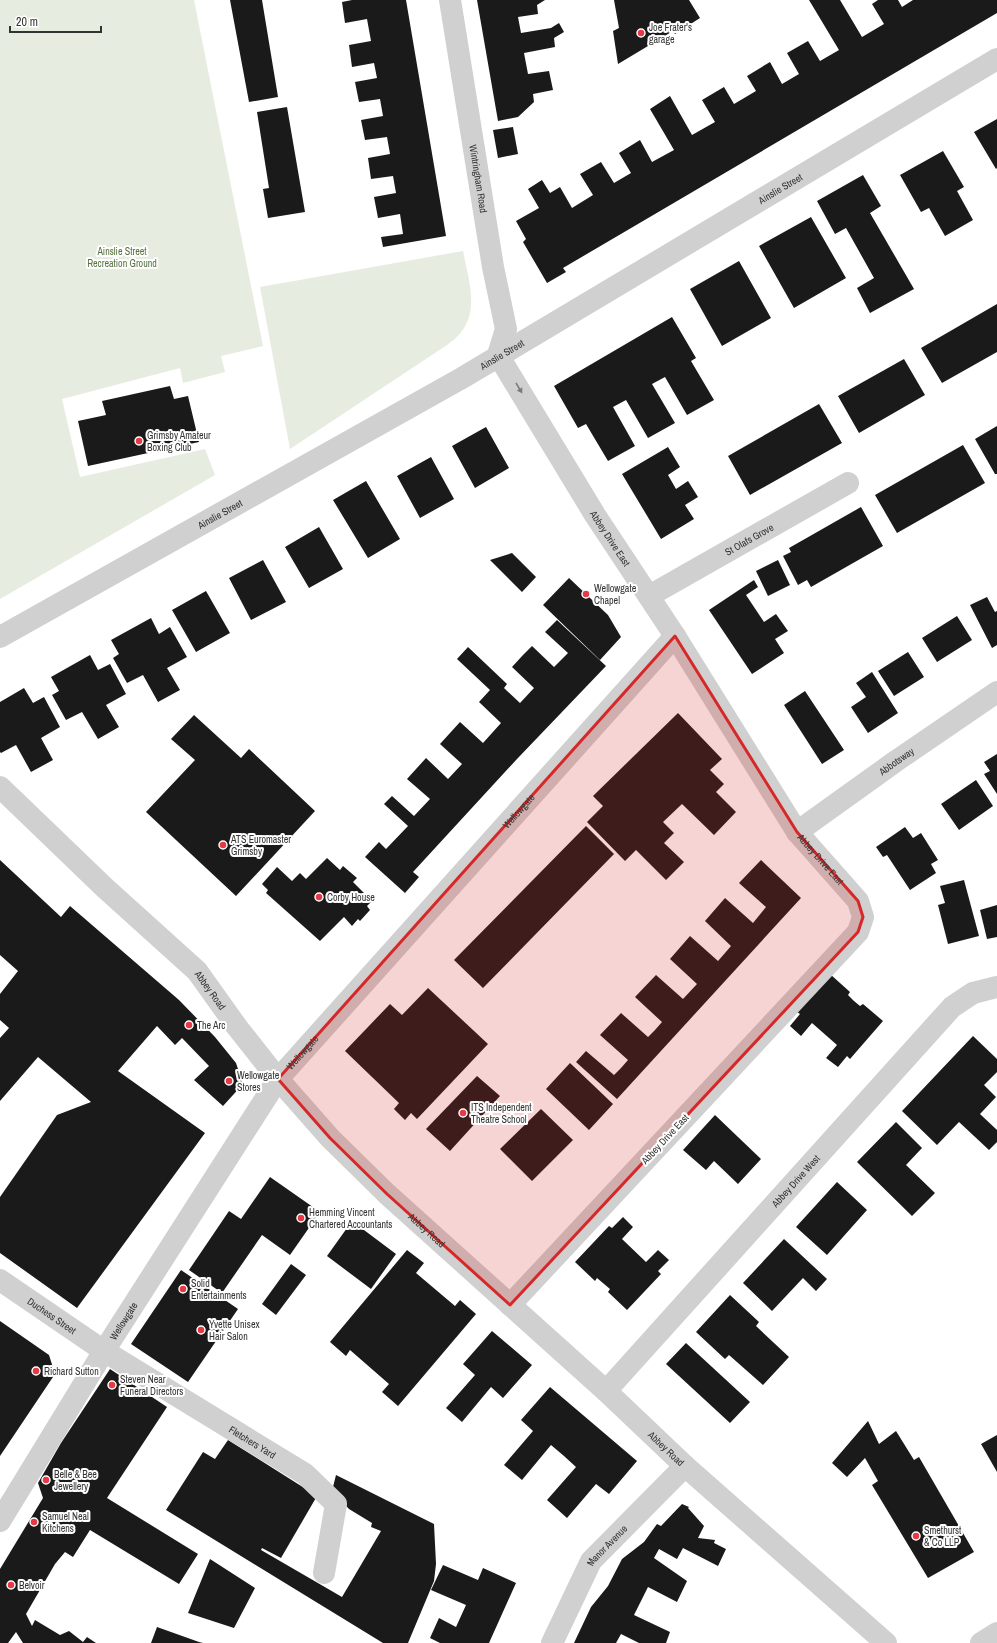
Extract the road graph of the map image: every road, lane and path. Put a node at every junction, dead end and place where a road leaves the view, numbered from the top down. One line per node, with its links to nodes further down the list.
1 (450, 0): 3 (street, Wintringham Road)
2 (997, 59): 3 (street, Ainslie Street)
3 (498, 355): 5 (street, Abbey Drive East, one-way to 5); 7 (street, Ainslie Street)
4 (848, 483): 5 (street, St Olafs Grove)
5 (649, 596): 6 (street, Abbey Drive East)
6 (676, 636): 10 (street, Abbey Drive East); 12 (street, Wellowgate)
7 (0, 637)
8 (997, 692): 10 (street, Abbotsway)
9 (0, 787): 12 (street, Abbey Road)
10 (797, 832): 14 (street, Abbey Drive East)
11 (997, 987): 16 (street, Abbey Drive West)
12 (278, 1079): 14 (street, Abbey Road); 15 (street, Wellowgate)
13 (0, 1280): 15 (street, Duchess Street)
14 (510, 1305): 16 (street, Abbey Road)
15 (104, 1351): 18 (street, Wellowgate); 19 (street, Fletchers Yard)
16 (606, 1391): 17 (street, Abbey Road)
17 (685, 1466): 21 (street, Manor Avenue); 22 (street, Abbey Road)
18 (0, 1521)
19 (324, 1572)
20 (997, 1633): 23 (street)
21 (552, 1643)
22 (886, 1643)
23 (981, 1643)

